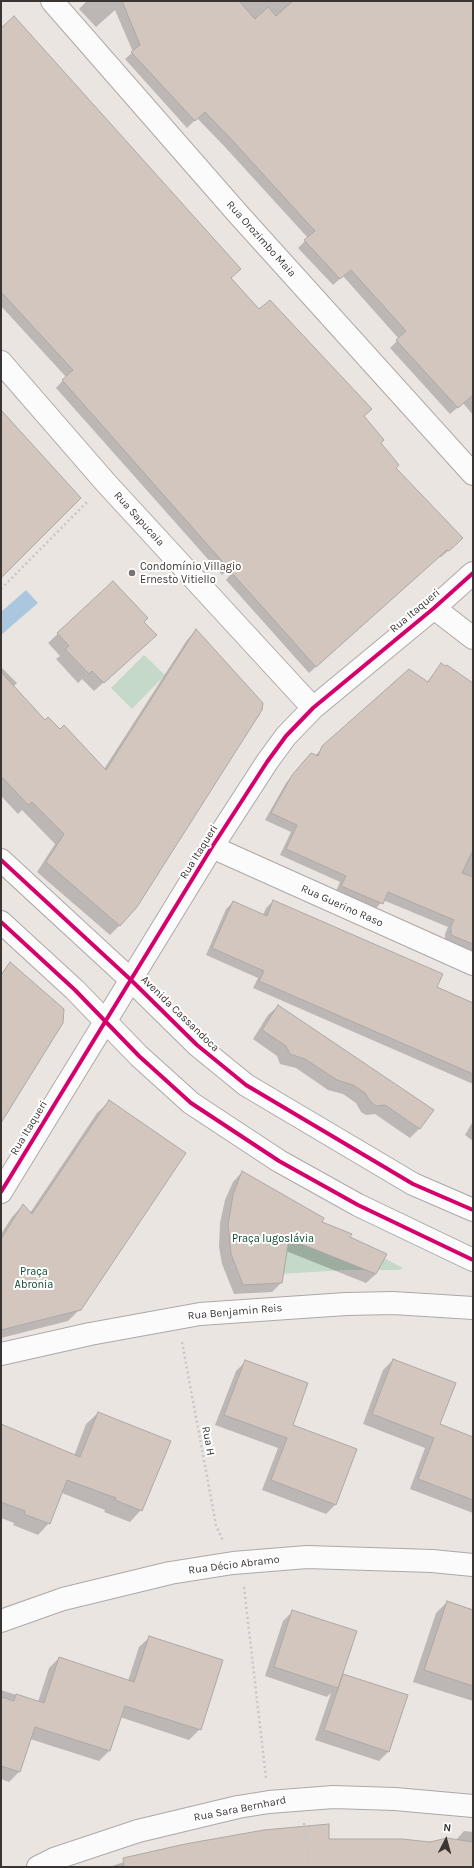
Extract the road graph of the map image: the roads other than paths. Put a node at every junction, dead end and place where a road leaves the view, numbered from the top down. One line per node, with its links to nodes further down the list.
1 (52, 1): 3 (street, Rua Orozimbo Maia)
2 (1, 362): 7 (street, Rua Sapucaia)
3 (473, 474)
4 (473, 573): 5 (street, Rua Itaqueri)
5 (434, 608): 6 (street); 7 (street, Rua Itaqueri)
6 (473, 638)
7 (313, 708): 8 (street, Rua Itaqueri)
8 (212, 847): 11 (street, Rua Guerino Raso); 12 (street, Rua Itaqueri)
9 (1, 860): 12 (street, Avenida Cassandoca)
10 (1, 922): 13 (street)
11 (473, 964)
12 (132, 980): 13 (street, Rua Itaqueri); 15 (street, Avenida Cassandoca)
13 (106, 1020): 14 (street, Rua Itaqueri); 16 (street)
14 (1, 1192)
15 (473, 1210)
16 (473, 1260)
17 (473, 1308): 18 (street, Rua Benjamin Reis)
18 (1, 1354)
19 (473, 1565): 20 (street, Rua Décio Abramo)
20 (1, 1621)
21 (473, 1806): 22 (street, Rua Sara Bernhard)
22 (38, 1867)

